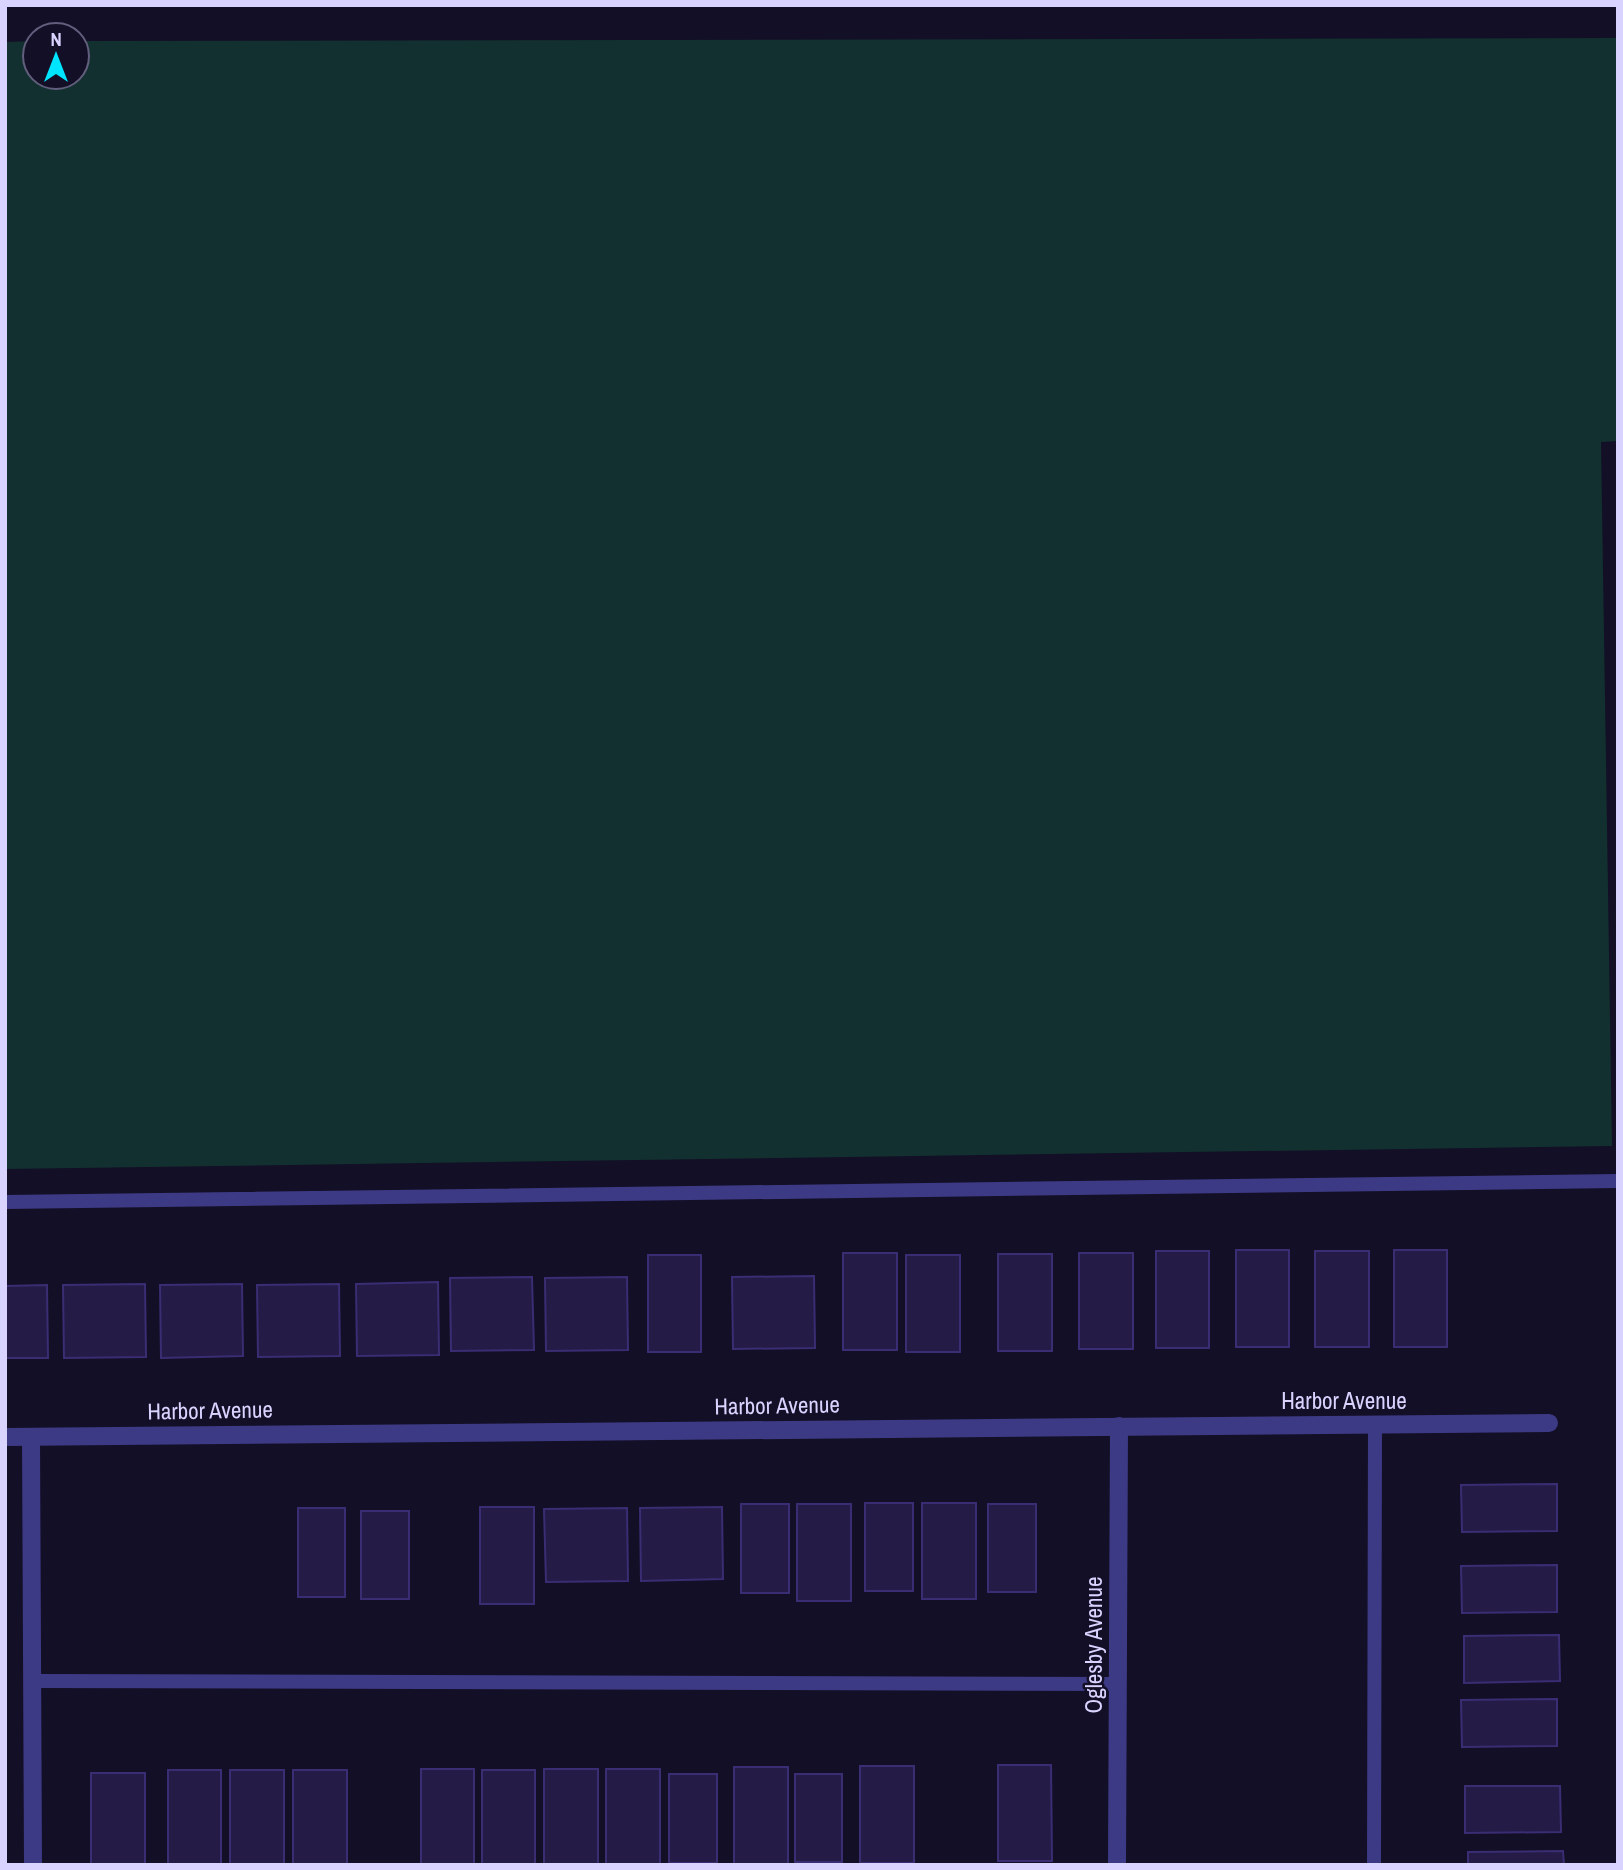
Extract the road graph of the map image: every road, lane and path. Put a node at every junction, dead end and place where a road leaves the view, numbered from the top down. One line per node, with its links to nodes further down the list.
1 (1618, 1181): 2 (lane)
2 (5, 1202)
3 (1549, 1423): 4 (street, Harbor Avenue)
4 (1375, 1424): 5 (street, Harbor Avenue); 12 (lane)
5 (1119, 1426): 7 (street, Harbor Avenue); 9 (street, Oglesby Avenue)
6 (5, 1437): 7 (street, Harbor Avenue)
7 (31, 1437): 8 (street)
8 (32, 1681): 9 (lane); 10 (street)
9 (1117, 1684): 11 (street, Oglesby Avenue)
10 (33, 1865)
11 (1117, 1865)
12 (1374, 1865)

